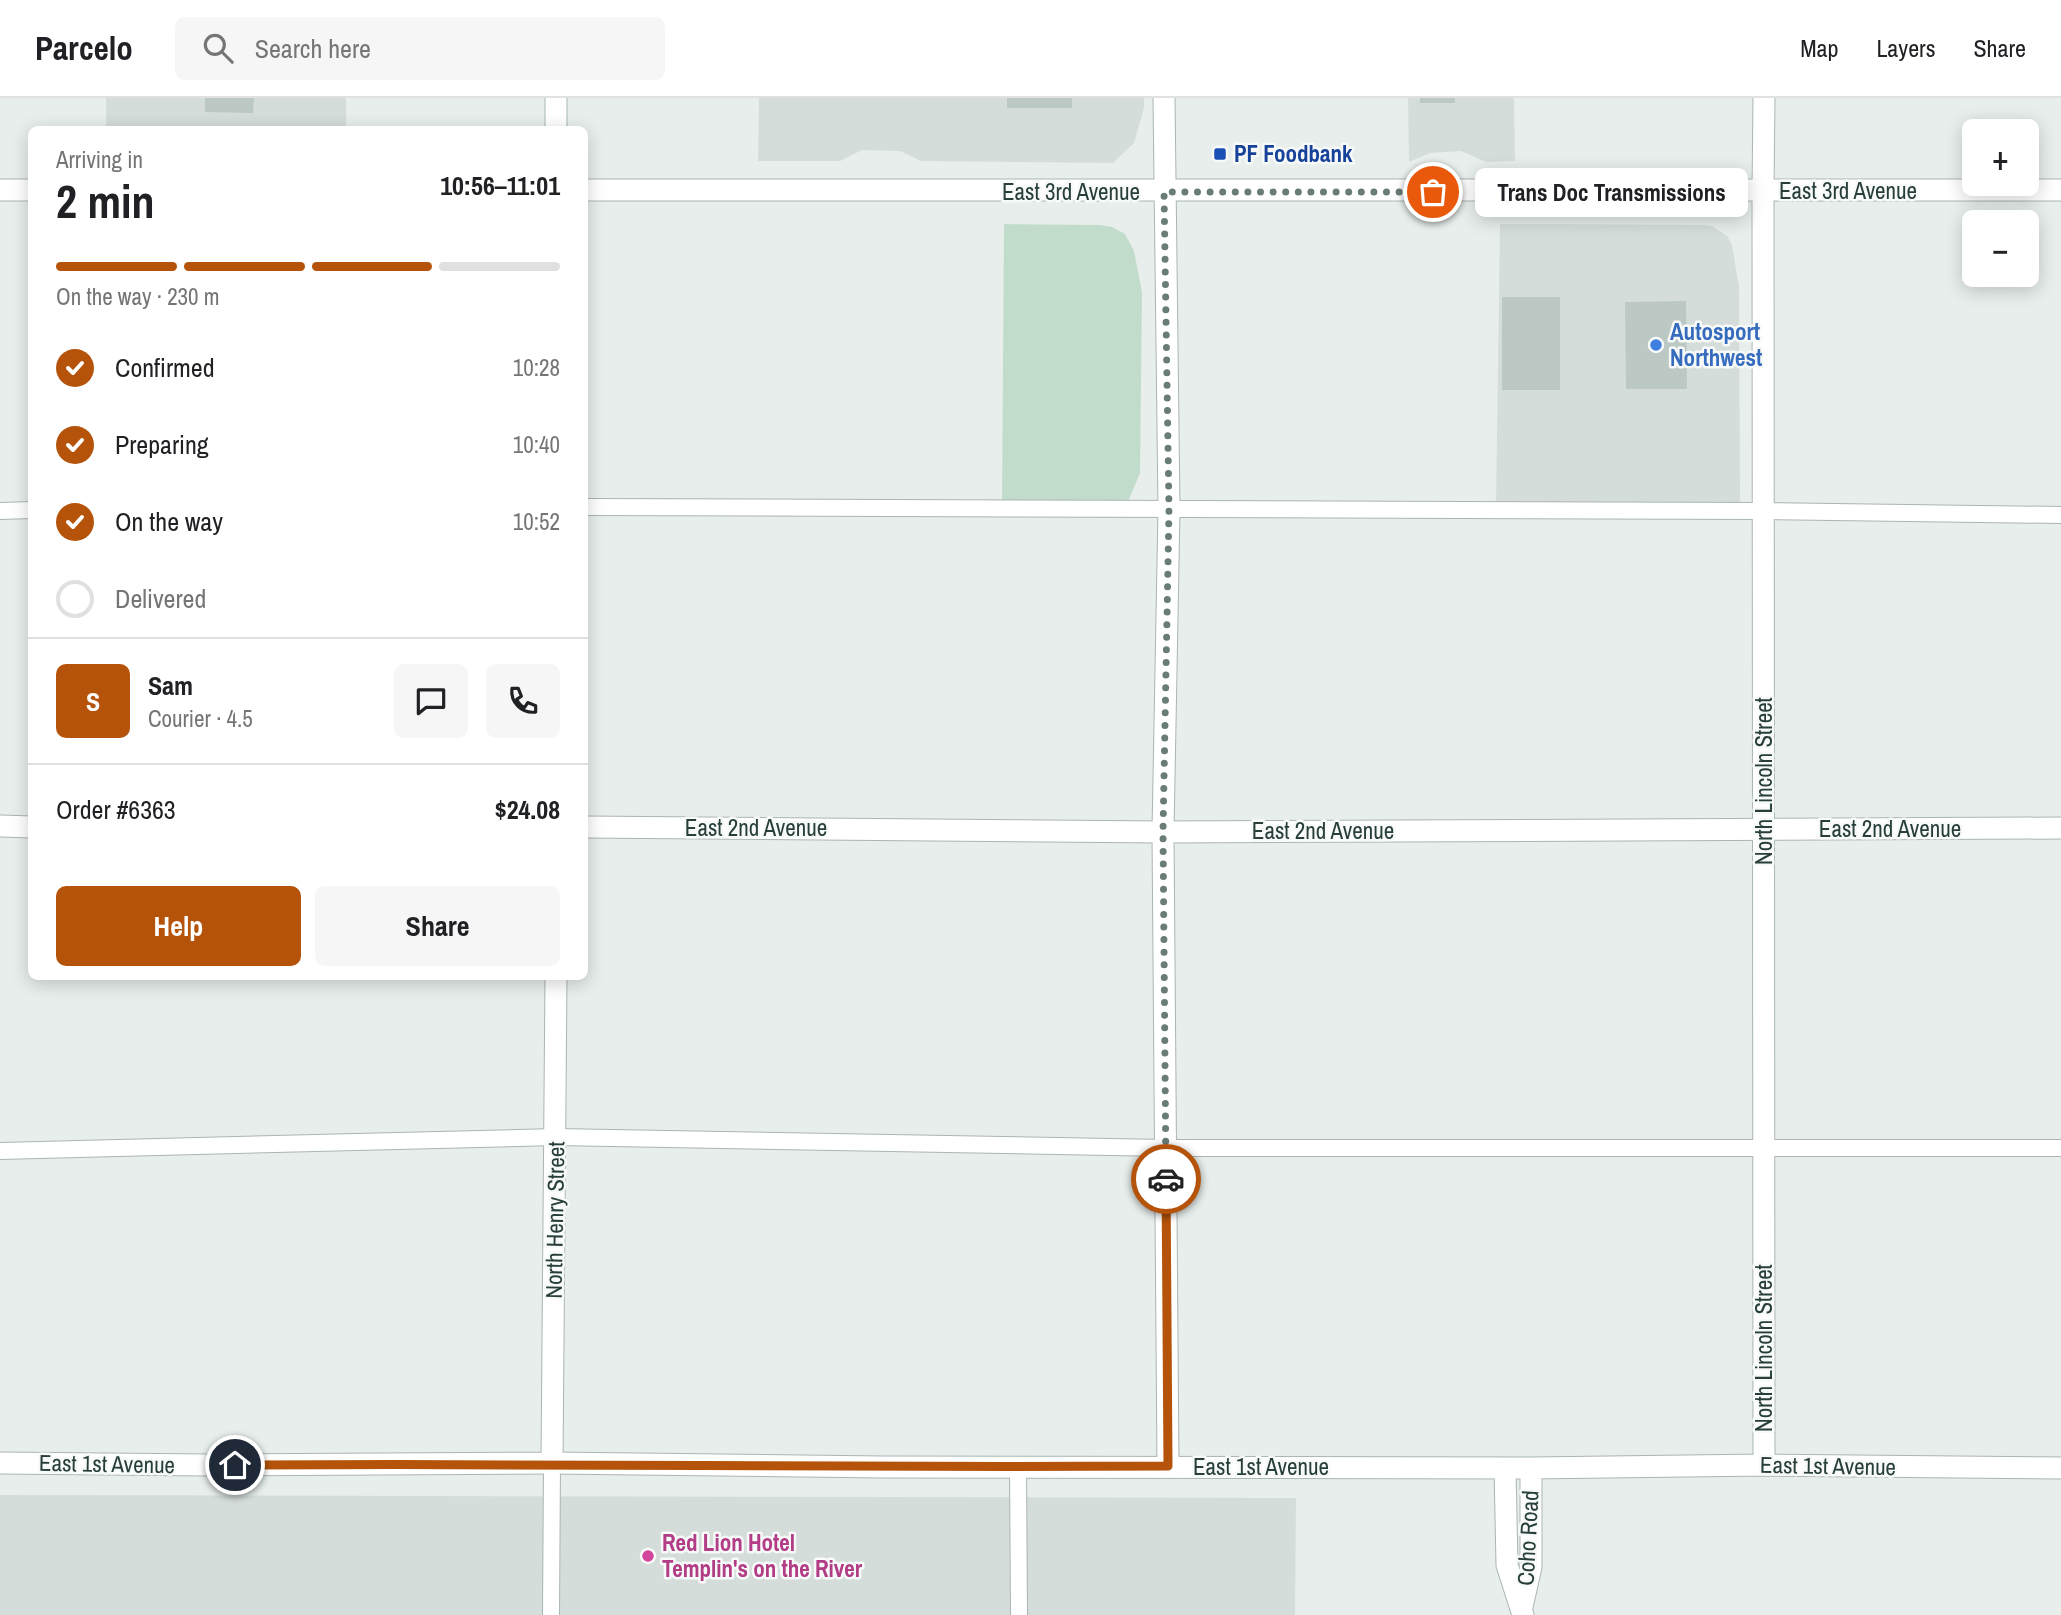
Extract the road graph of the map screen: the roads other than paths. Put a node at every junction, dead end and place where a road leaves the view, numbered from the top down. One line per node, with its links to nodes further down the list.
1 (556, 98): 4 (street)
2 (1164, 98): 10 (street)
3 (1764, 98): 9 (street, North Lincoln Street)
4 (555, 126)
5 (0, 190): 6 (street)
6 (28, 190)
7 (588, 190): 10 (street, East 3rd Avenue)
8 (2061, 190): 9 (street, East 3rd Avenue)
9 (1763, 191): 10 (street, East 3rd Avenue); 15 (street, North Lincoln Street)
10 (1164, 192): 12 (street)
11 (588, 508): 12 (lane)
12 (1169, 509): 15 (lane); 22 (street)
13 (0, 510): 14 (lane)
14 (28, 510)
15 (1764, 511): 16 (lane); 21 (street, North Lincoln Street)
16 (2061, 515)
17 (0, 826): 18 (street)
18 (28, 827)
19 (588, 827): 22 (street, East 2nd Avenue)
20 (2061, 828): 21 (street, East 2nd Avenue)
21 (1764, 830): 22 (street, East 2nd Avenue); 26 (street, North Lincoln Street)
22 (1163, 832): 25 (street)
23 (556, 980): 24 (street, North Henry Street)
24 (555, 1137): 25 (lane); 28 (lane); 30 (street, North Henry Street)
25 (1165, 1148): 26 (lane); 32 (street)
26 (1764, 1148): 27 (lane); 31 (street, North Lincoln Street)
27 (2061, 1148)
28 (0, 1151)
29 (0, 1462): 30 (street, East 1st Avenue)
30 (552, 1463): 33 (street, East 1st Avenue); 38 (lane)
31 (1764, 1465): 35 (street, East 1st Avenue); 36 (street, East 1st Avenue)
32 (1168, 1466): 33 (street, East 1st Avenue); 34 (street, East 1st Avenue)
33 (1018, 1467): 39 (lane)
34 (1505, 1468): 35 (street, East 1st Avenue); 37 (street, Coho Road)
35 (1531, 1468): 37 (street, Coho Road)
36 (2061, 1468)
37 (1522, 1612)
38 (551, 1615)
39 (1019, 1615)

